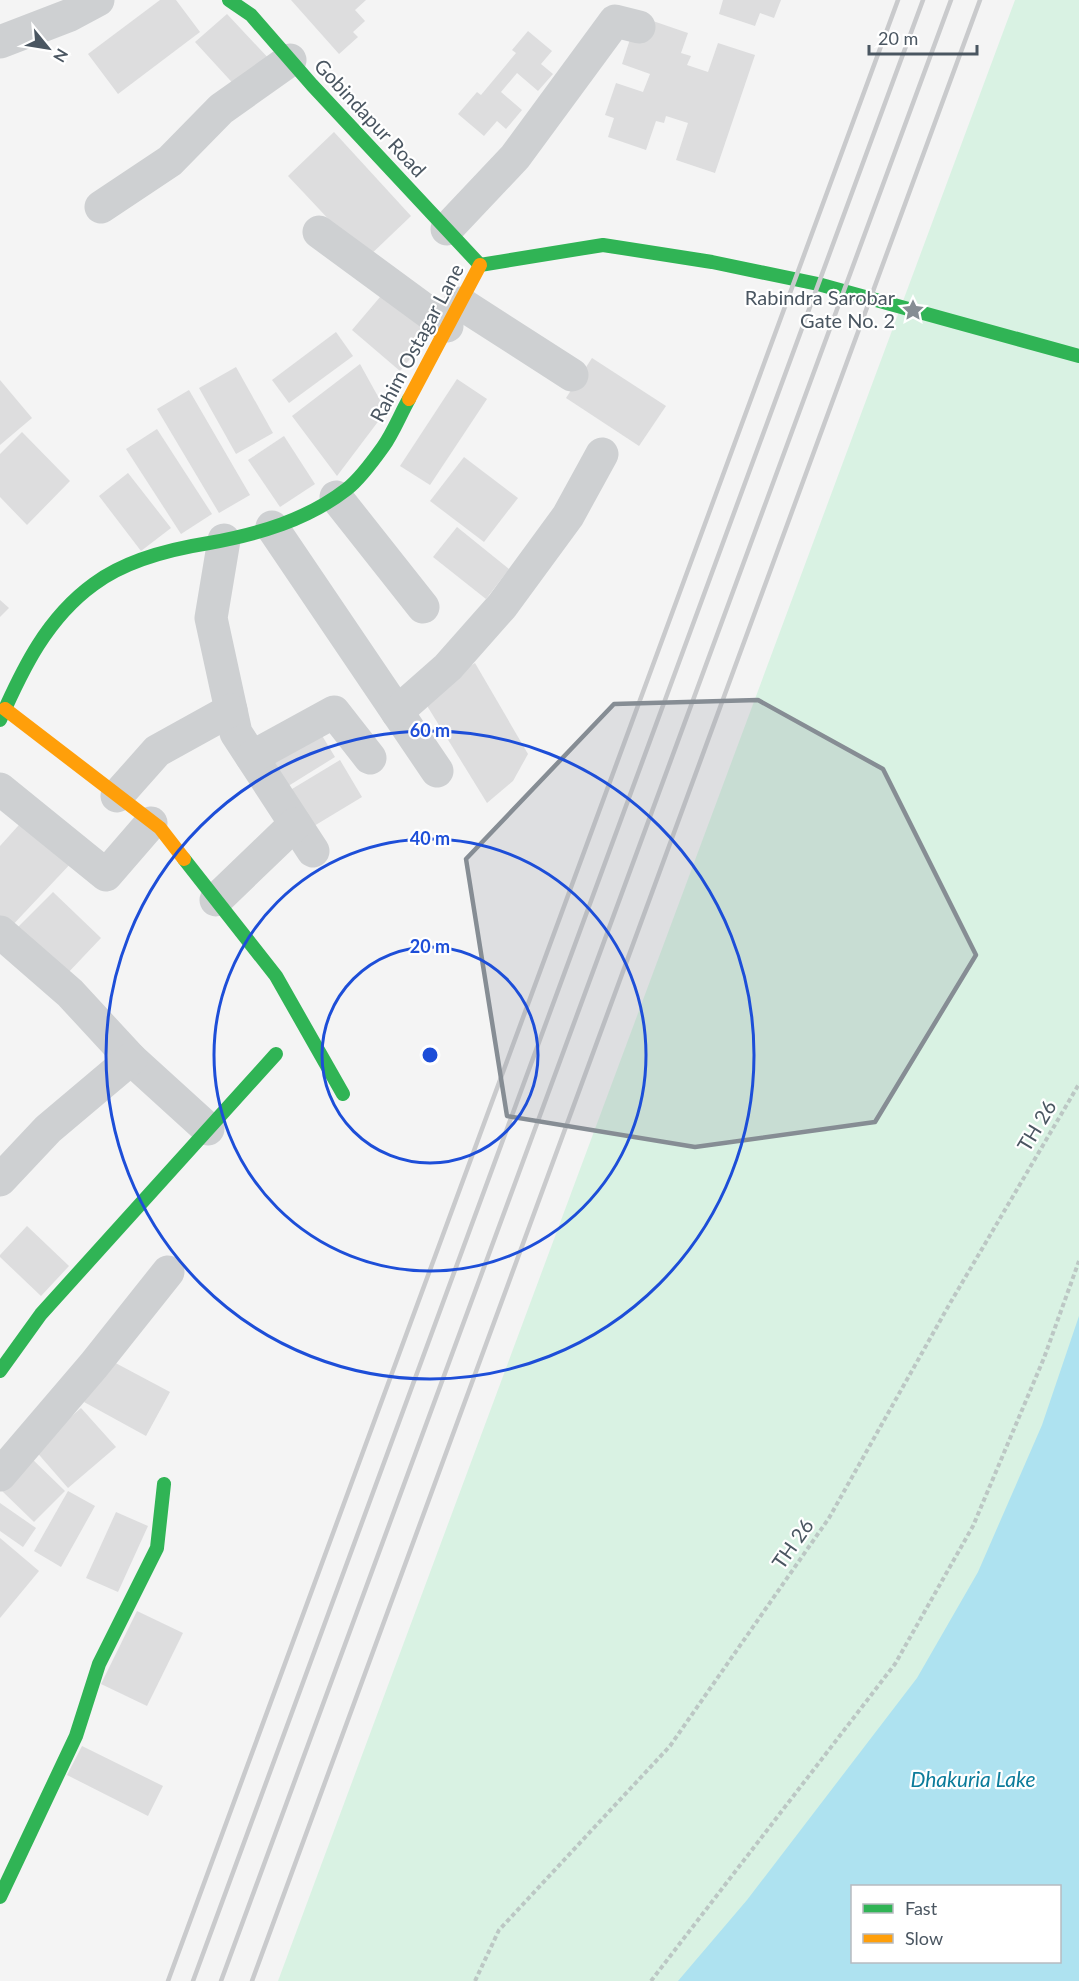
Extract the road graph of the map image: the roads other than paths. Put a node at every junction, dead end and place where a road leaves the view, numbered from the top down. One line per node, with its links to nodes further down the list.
1 (98, 0): 4 (street)
2 (230, 0): 5 (street, Gobindapur Road)
3 (620, 16): 7 (street)
4 (0, 42)
5 (290, 60): 6 (street); 7 (street, Gobindapur Road)
6 (101, 207)
7 (447, 229): 9 (street, Gobindapur Road)
8 (319, 232): 10 (street)
9 (480, 265): 10 (street, Rahim Ostagar Lane); 11 (street, Rahim Ostagar Lane)
10 (453, 314): 12 (street); 14 (street, Rahim Ostagar Lane)
11 (1079, 356)
12 (572, 375)
13 (602, 453): 19 (street)
14 (336, 497): 15 (street, Rahim Ostagar Lane); 17 (street)
15 (272, 527): 16 (street, Rahim Ostagar Lane); 19 (street)
16 (224, 540): 18 (street); 20 (street, Rahim Ostagar Lane)
17 (423, 607)
18 (231, 710): 21 (street); 25 (street)
19 (397, 712): 23 (street)
20 (2, 715): 25 (street)
21 (252, 757): 22 (street); 27 (street)
22 (370, 758)
23 (437, 771)
24 (0, 789): 26 (street)
25 (117, 796): 26 (street)
26 (151, 823): 29 (street)
27 (295, 824): 28 (street); 29 (street)
28 (313, 851)
29 (216, 900): 33 (street)
30 (0, 932): 32 (street)
31 (276, 1054): 34 (street)
32 (131, 1059): 34 (street); 35 (street)
33 (344, 1094)
34 (208, 1129): 37 (street)
35 (0, 1180)
36 (168, 1272): 38 (street)
37 (0, 1371)
38 (0, 1475)
39 (164, 1484): 40 (street)
40 (7, 1862): 41 (street)
41 (0, 1898)

